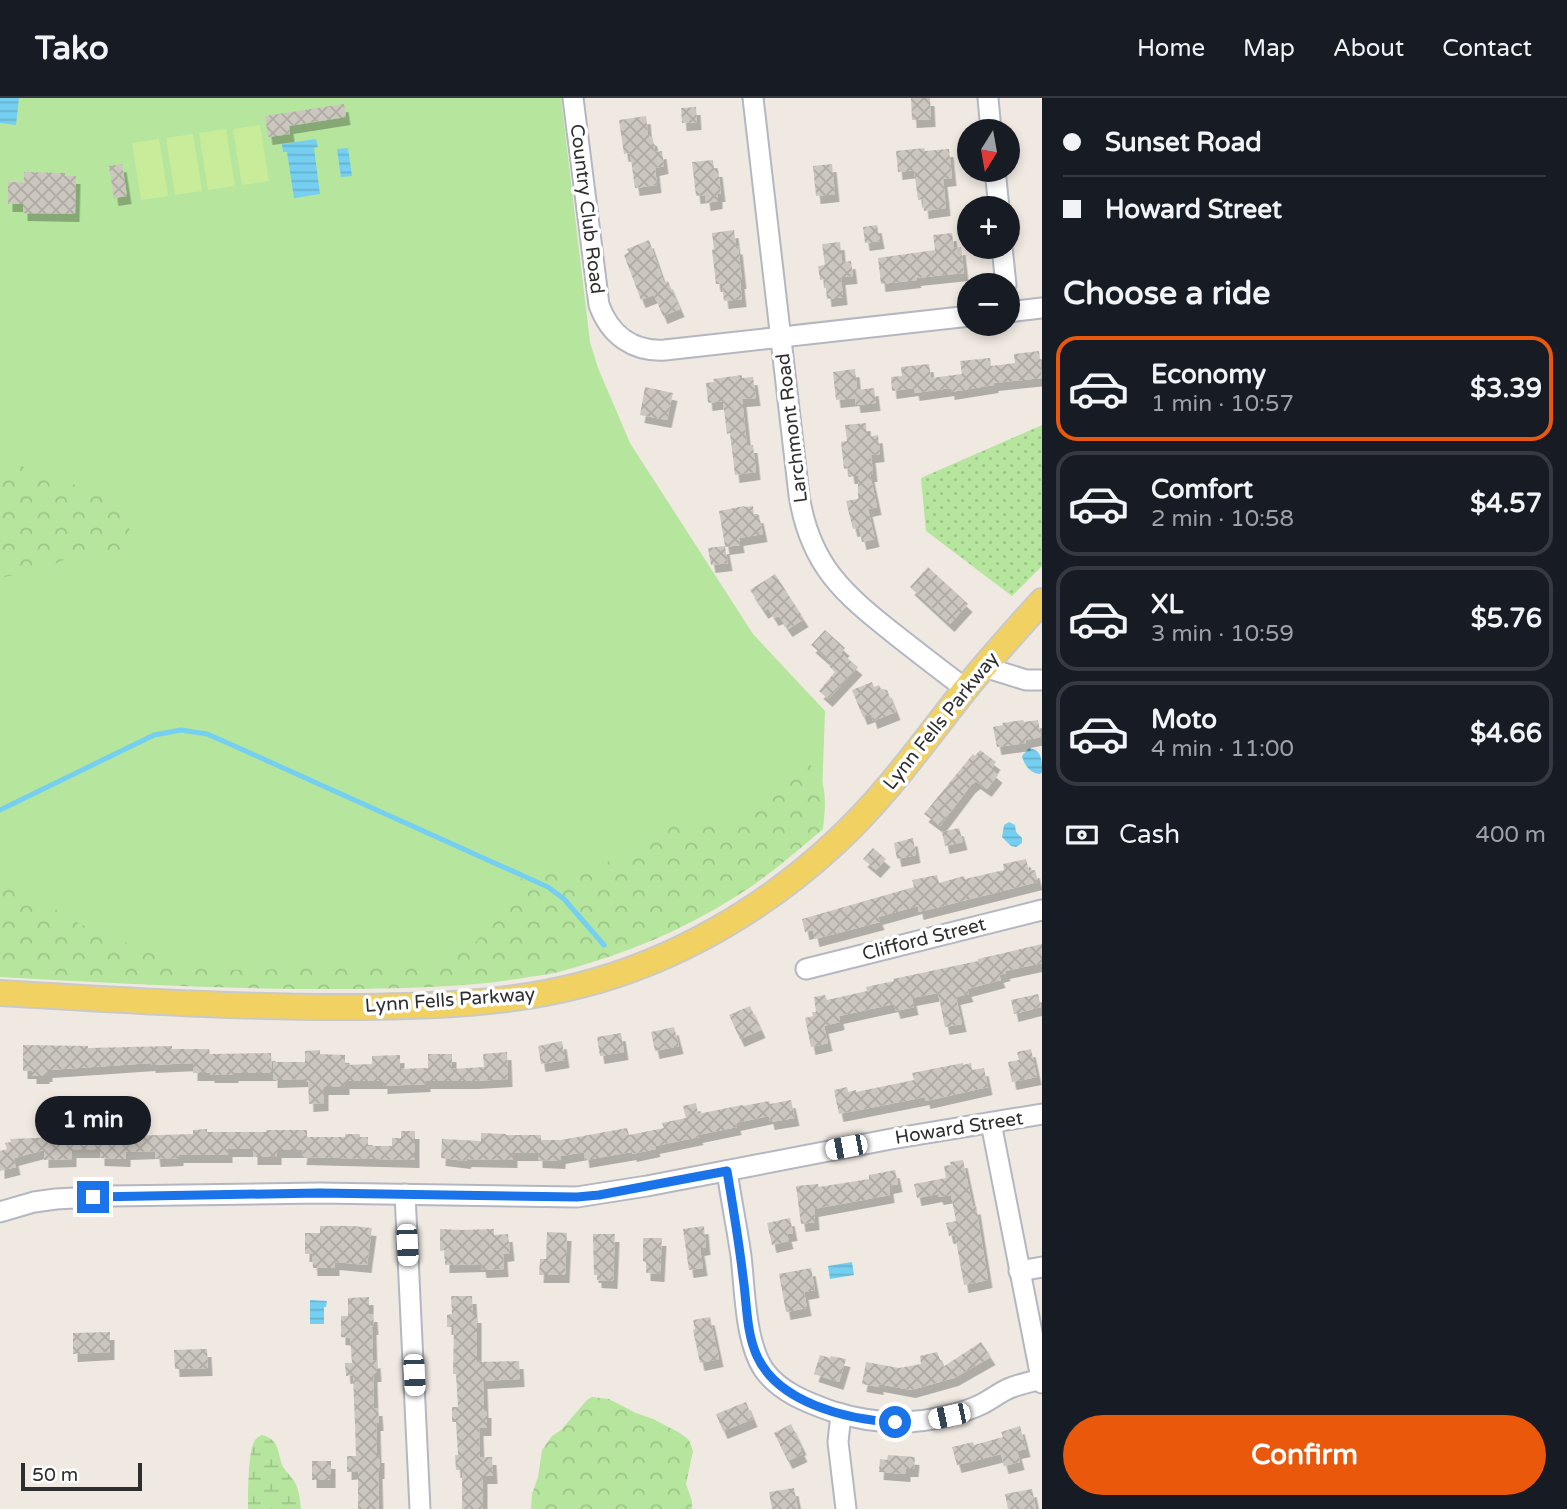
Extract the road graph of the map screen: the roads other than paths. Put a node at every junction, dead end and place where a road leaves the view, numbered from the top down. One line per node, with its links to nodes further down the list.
1 (573, 98): 8 (street, Country Club Road)
2 (753, 98): 8 (street, Larchmont Road)
3 (988, 98): 4 (street)
4 (990, 119)
5 (1042, 308): 6 (street)
6 (1020, 309)
7 (957, 318): 8 (street, Country Club Road)
8 (781, 338): 12 (street, Larchmont Road)
9 (1042, 601): 10 (main road, Lynn Fells Parkway)
10 (984, 667): 11 (street); 12 (main road, Lynn Fells Parkway)
11 (1042, 680)
12 (965, 689): 15 (main road, Lynn Fells Parkway)
13 (1042, 910): 14 (street, Clifford Street)
14 (806, 969)
15 (0, 993)
16 (1042, 1114): 17 (street, Howard Street)
17 (991, 1123): 18 (street, Howard Street); 22 (street)
18 (727, 1171): 19 (street, Howard Street); 24 (street)
19 (405, 1194): 20 (street, Howard Street); 25 (street)
20 (0, 1212)
21 (1042, 1267): 22 (street)
22 (1019, 1271): 23 (street)
23 (1041, 1381): 24 (street)
24 (842, 1414): 26 (street)
25 (420, 1509)
26 (846, 1509)

